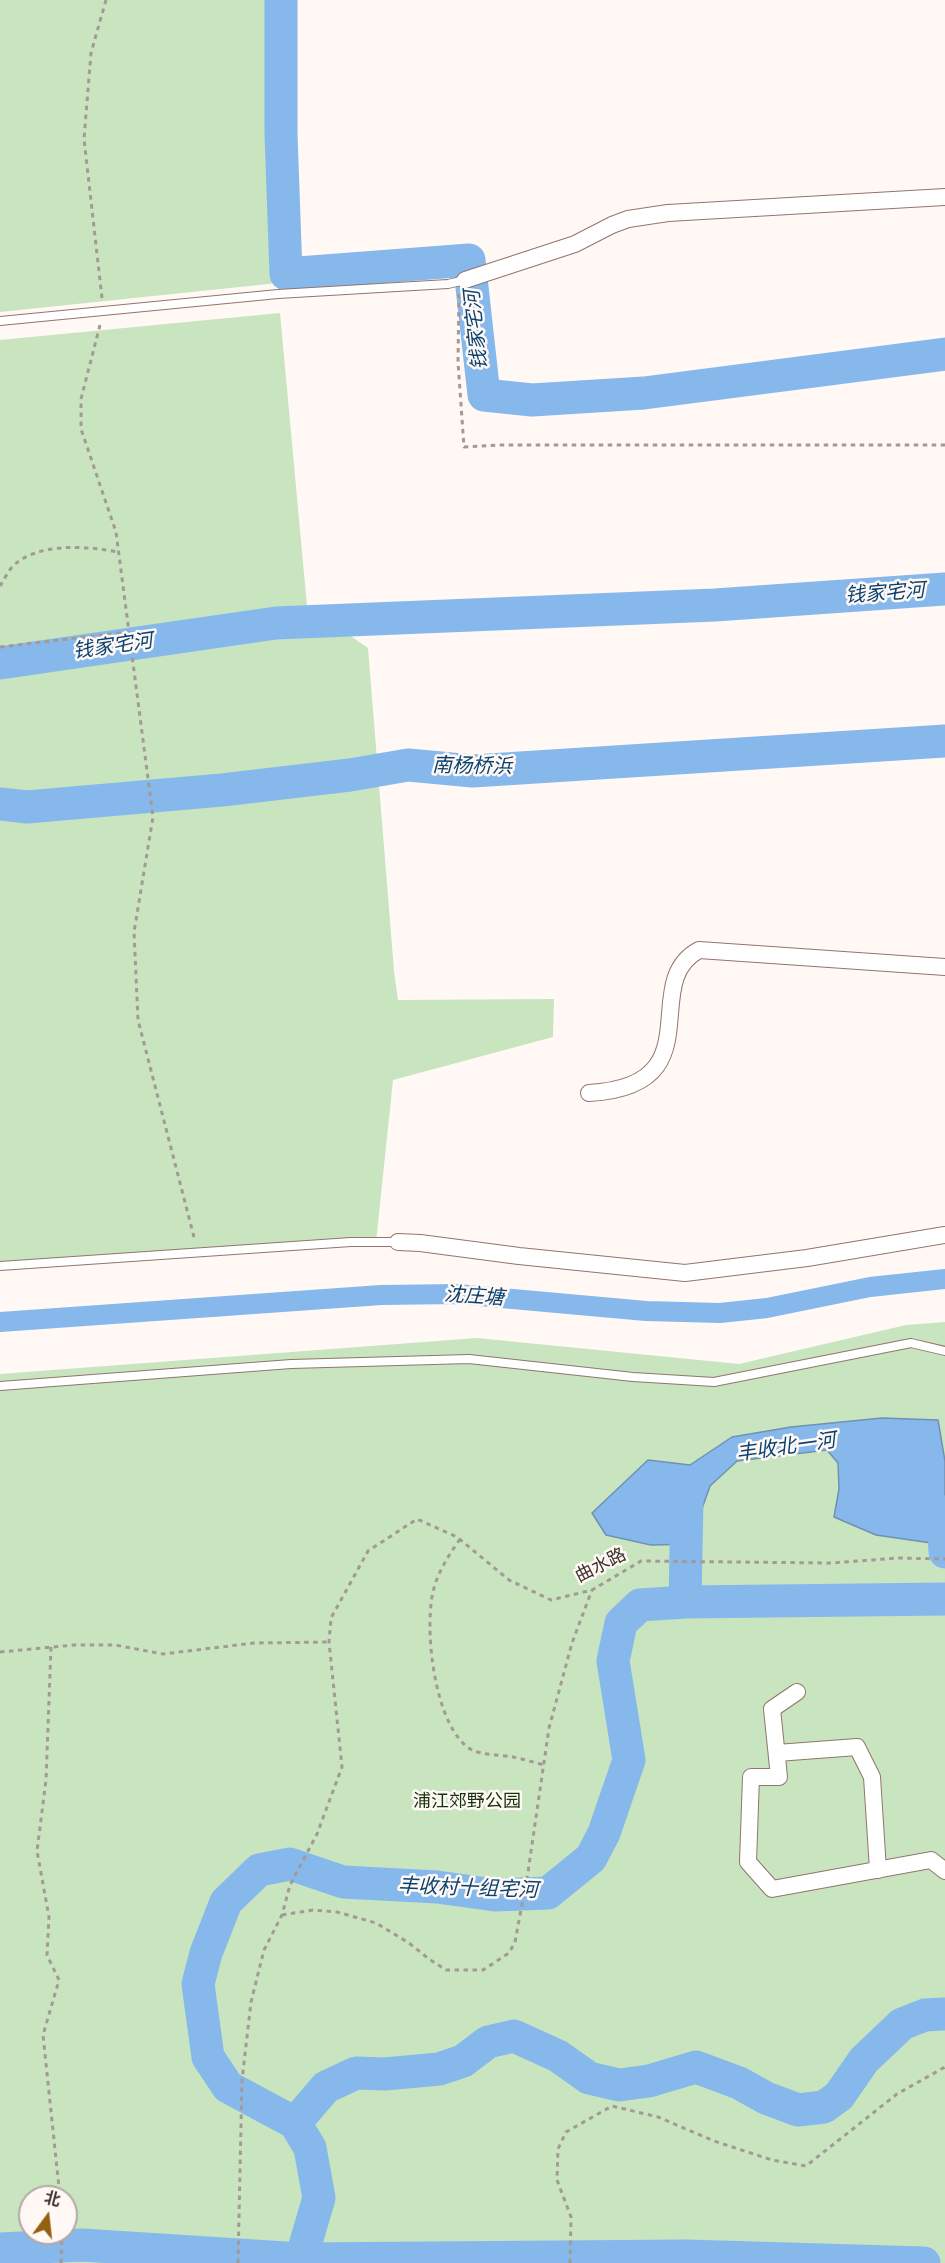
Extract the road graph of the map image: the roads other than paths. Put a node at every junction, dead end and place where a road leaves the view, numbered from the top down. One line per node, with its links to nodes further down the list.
1 (945, 197): 2 (street)
2 (468, 279): 3 (lane)
3 (0, 321)
4 (945, 967): 5 (street)
5 (589, 1093)
6 (945, 1235): 7 (street)
7 (398, 1242): 8 (lane)
8 (0, 1266)
9 (945, 1351): 10 (lane)
10 (0, 1386)
11 (798, 1692): 12 (street)
12 (777, 1753): 13 (street); 13 (street)
13 (878, 1870): 14 (street)
14 (945, 1871)

